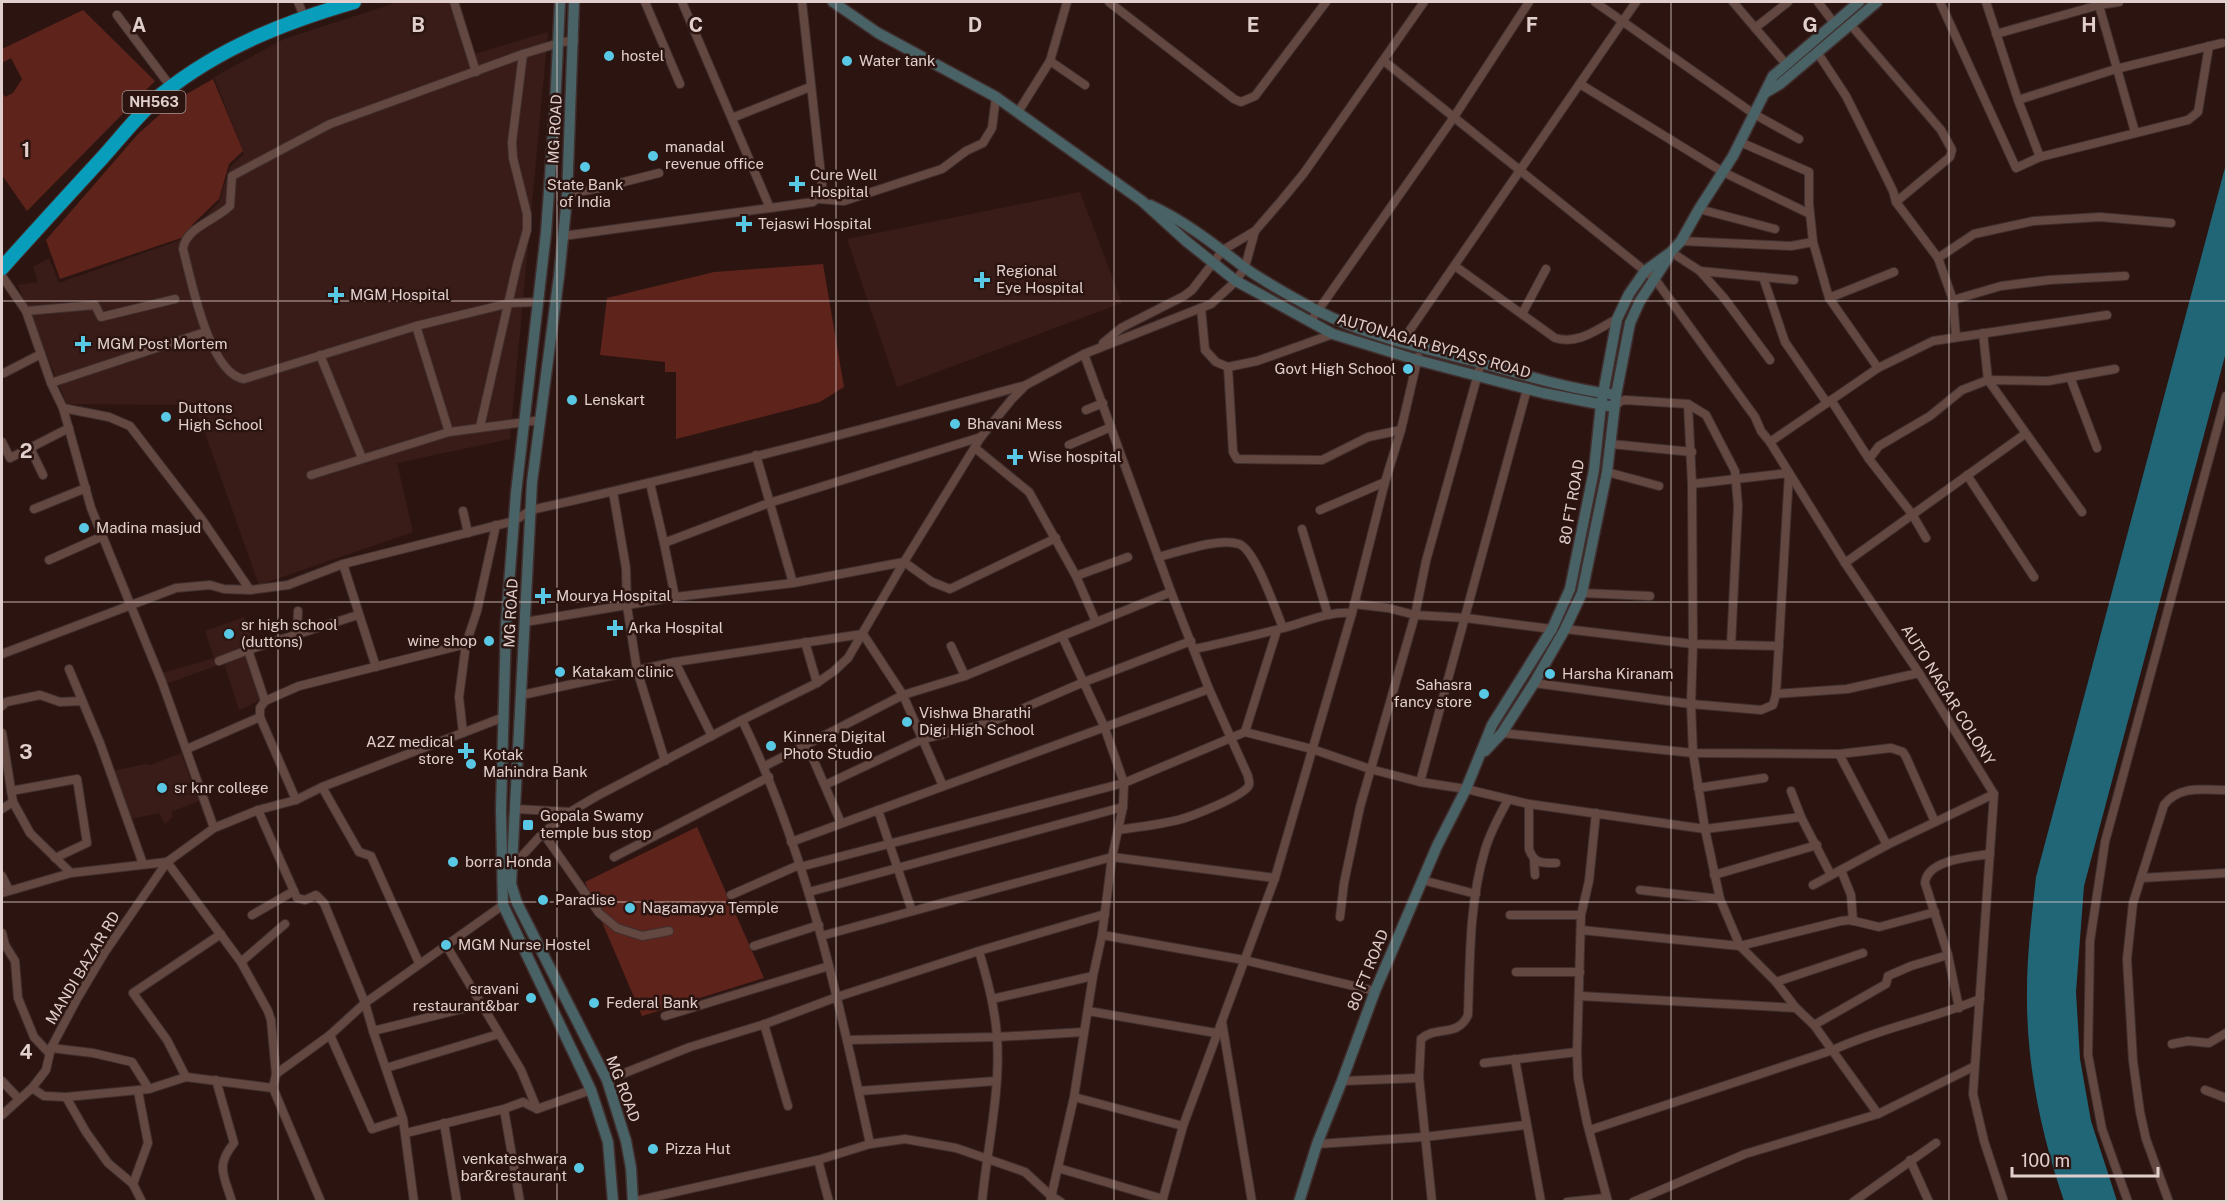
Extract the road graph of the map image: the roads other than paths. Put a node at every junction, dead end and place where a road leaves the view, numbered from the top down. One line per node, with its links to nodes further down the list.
1 (298, 2): 27 (street)
2 (351, 2): 27 (highway, NH563)
3 (454, 2): 43 (street)
4 (560, 2): 34 (main road, MG ROAD)
5 (574, 2): 33 (main road, MG ROAD)
6 (645, 2): 44 (street)
7 (682, 2): 55 (street)
8 (802, 2): 48 (street)
9 (833, 2): 50 (main road, AUTONAGAR BYPASS ROAD)
10 (1067, 2): 39 (street)
11 (1109, 2): 12 (street)
12 (1326, 2)
13 (1424, 2): 40 (street)
14 (1529, 2): 54 (street)
15 (1595, 2): 28 (street)
16 (1636, 2): 28 (street)
17 (1733, 2): 31 (street)
18 (1788, 2): 31 (street)
19 (1818, 2): 29 (street)
20 (1859, 2): 29 (main road, 80 FT ROAD)
21 (1877, 2): 30 (main road, 80 FT ROAD)
22 (1940, 2): 59 (street)
23 (1986, 2): 32 (street)
24 (2119, 2): 25 (street)
25 (2098, 3): 32 (street); 42 (street)
26 (117, 15): 47 (street)
27 (304, 16): 47 (highway, NH563)
28 (1621, 22): 45 (street); 53 (street)
29 (1834, 23): 41 (main road, 80 FT ROAD)
30 (1850, 24): 37 (main road, 80 FT ROAD); 66 (street)
31 (1755, 27): 41 (street)
32 (1996, 34): 51 (street)
33 (574, 40): 34 (street); 63 (main road, MG ROAD)
34 (559, 43): 38 (street); 96 (main road, MG ROAD)
35 (2222, 43): 36 (street)
36 (2209, 46): 42 (street); 56 (street)
37 (1817, 52): 49 (main road, 80 FT ROAD); 66 (street)
38 (523, 54): 43 (street); 97 (street)
39 (1050, 61): 46 (street); 52 (street)
40 (1384, 61): 54 (street, AUTO NAGAR COLONY); 72 (street)
41 (1786, 64): 49 (main road, 80 FT ROAD)
42 (2116, 69): 51 (street); 56 (street)
43 (476, 72): 106 (street)
44 (680, 84)
45 (1580, 84): 60 (street); 61 (street)
46 (1085, 85)
47 (171, 87): 82 (highway, NH563)
48 (810, 87): 55 (street); 64 (street)
49 (1765, 93): 53 (main road, 80 FT ROAD)
50 (996, 97): 52 (main road, AUTONAGAR BYPASS ROAD); 64 (street)
51 (2018, 100): 59 (street)
52 (1018, 112): 65 (main road, AUTONAGAR BYPASS ROAD)
53 (1754, 114): 57 (street); 58 (main road, 80 FT ROAD)
54 (1454, 117): 60 (street, AUTO NAGAR COLONY); 100 (street)
55 (732, 118): 67 (street)
56 (2135, 132): 59 (street)
57 (1799, 139)
58 (1740, 142): 61 (main road, 80 FT ROAD); 69 (street)
59 (2040, 157)
60 (1520, 171): 80 (street); 84 (street, AUTO NAGAR COLONY)
61 (1723, 172): 68 (main road, 80 FT ROAD); 69 (street)
62 (659, 173): 63 (street)
63 (567, 194): 73 (main road, MG ROAD)
64 (819, 199): 67 (street)
65 (1142, 201): 76 (main road, AUTONAGAR BYPASS ROAD); 79 (main road, AUTONAGAR BYPASS ROAD)
66 (1896, 202): 78 (street)
67 (770, 208): 73 (street)
68 (1699, 209): 71 (street); 74 (main road, 80 FT ROAD)
69 (1810, 214): 75 (street)
70 (2171, 223): 78 (street)
71 (1775, 229)
72 (1255, 231): 76 (street); 81 (street)
73 (563, 236): 139 (main road, MG ROAD)
74 (1681, 241): 75 (street); 77 (main road, 80 FT ROAD)
75 (1813, 242): 93 (street)
76 (1223, 250): 79 (street); 81 (main road, AUTONAGAR BYPASS ROAD)
77 (1671, 252): 84 (main road, 80 FT ROAD); 85 (street); 90 (main road, 80 FT ROAD)
78 (1938, 258): 95 (street)
79 (1213, 263): 91 (main road, AUTONAGAR BYPASS ROAD); 111 (street)
80 (1455, 266): 101 (street); 110 (street)
81 (1245, 267): 91 (street); 100 (main road, AUTONAGAR BYPASS ROAD)
82 (2, 268)
83 (1546, 269): 101 (street)
84 (1645, 271): 90 (street, AUTO NAGAR COLONY); 103 (main road, 80 FT ROAD)
85 (1700, 271): 89 (street); 117 (street)
86 (1894, 272): 93 (street)
87 (2, 276): 99 (street)
88 (2125, 276): 95 (street)
89 (1763, 277): 92 (street); 132 (street)
90 (1655, 279): 130 (main road, 80 FT ROAD); 149 (street, AUTO NAGAR COLONY)
91 (1236, 280): 98 (street); 104 (main road, AUTONAGAR BYPASS ROAD)
92 (1794, 280)
93 (1829, 298): 120 (street)
94 (175, 299): 99 (street)
95 (1953, 300): 109 (street)
96 (539, 302): 97 (street); 140 (main road, MG ROAD)
97 (510, 303): 105 (street); 141 (street)
98 (1201, 308): 111 (street); 119 (street)
99 (27, 311): 113 (street)
100 (1318, 311): 104 (street); 110 (main road, AUTONAGAR BYPASS ROAD)
101 (1522, 314): 103 (street)
102 (2107, 315): 107 (street)
103 (1617, 319): 129 (main road, 80 FT ROAD)
104 (1310, 322): 108 (main road, AUTONAGAR BYPASS ROAD)
105 (416, 326): 115 (street); 145 (street)
106 (205, 332): 115 (street); 126 (street)
107 (1983, 333): 109 (street); 125 (street)
108 (1332, 334): 116 (main road, AUTONAGAR BYPASS ROAD); 119 (street)
109 (1956, 337): 120 (street)
110 (1401, 343): 112 (main road, AUTONAGAR BYPASS ROAD)
111 (1100, 346): 114 (street)
112 (1421, 348): 116 (street); 118 (main road, AUTONAGAR BYPASS ROAD)
113 (41, 354): 122 (street); 126 (street)
114 (1084, 354): 127 (street); 133 (street)
115 (320, 355): 157 (street)
116 (1417, 360): 123 (main road, AUTONAGAR BYPASS ROAD); 144 (street)
117 (1770, 360)
118 (1481, 363): 123 (street); 129 (main road, AUTONAGAR BYPASS ROAD)
119 (1228, 367): 144 (street)
120 (1878, 369): 132 (street)
121 (2115, 369): 124 (street)
122 (4, 374)
123 (1478, 376): 128 (main road, AUTONAGAR BYPASS ROAD); 207 (street)
124 (2070, 377): 125 (street); 154 (street)
125 (1988, 380): 146 (street); 158 (street)
126 (51, 383): 137 (street)
127 (1026, 385): 147 (street); 156 (street)
128 (1527, 389): 135 (main road, AUTONAGAR BYPASS ROAD); 208 (street)
129 (1604, 393): 130 (main road, AUTONAGAR BYPASS ROAD); 135 (main road, 80 FT ROAD)
130 (1616, 395): 136 (main road, 80 FT ROAD)
131 (2226, 396): 453 (street)
132 (1829, 401): 149 (street); 158 (street)
133 (1103, 403): 138 (street); 142 (street)
134 (1688, 404): 136 (street); 155 (street); 164 (street)
135 (1601, 405): 136 (main road, AUTONAGAR BYPASS ROAD); 212 (main road, 80 FT ROAD)
136 (1614, 407): 150 (main road, 80 FT ROAD)
137 (63, 408): 143 (street); 195 (street)
138 (1086, 410)
139 (541, 420): 140 (street); 174 (main road, MG ROAD)
140 (524, 422): 141 (street); 178 (main road, MG ROAD)
141 (480, 427): 145 (street)
142 (1111, 427): 151 (street); 186 (street)
143 (69, 428): 152 (street); 169 (street)
144 (1401, 430): 165 (street)
145 (449, 432): 157 (street)
146 (2025, 434): 163 (street); 176 (street)
147 (981, 437): 153 (street); 171 (street)
148 (2, 442): 152 (street)
149 (1770, 442): 160 (street, AUTO NAGAR COLONY)
150 (1611, 444): 155 (street); 159 (main road, 80 FT ROAD)
151 (1069, 445)
152 (30, 448): 161 (street)
153 (975, 448): 183 (street); 189 (street)
154 (2097, 448)
155 (1692, 452): 167 (street)
156 (756, 455): 166 (street); 171 (street)
157 (362, 458): 162 (street)
158 (1869, 459): 177 (street)
159 (1607, 472): 168 (street); 197 (main road, 80 FT ROAD)
160 (1789, 473): 164 (street); 190 (street, AUTO NAGAR COLONY); 223 (street)
161 (43, 475)
162 (311, 475)
163 (1967, 475): 177 (street); 193 (street)
164 (1736, 478): 167 (street); 221 (street)
165 (1385, 482): 175 (street); 200 (street)
166 (650, 483): 170 (street); 185 (street)
167 (1692, 484): 219 (street)
168 (1659, 486)
169 (86, 488): 172 (street); 182 (street)
170 (613, 492): 174 (street); 202 (street)
171 (769, 503): 185 (street); 194 (street)
172 (34, 509)
173 (463, 510): 181 (street)
174 (531, 510): 178 (street); 209 (main road, MG ROAD)
175 (1320, 510)
176 (2082, 512)
177 (1912, 514): 184 (street); 190 (street)
178 (514, 521): 179 (street); 245 (main road, MG ROAD)
179 (496, 525): 181 (street); 218 (street)
180 (1302, 529): 206 (street)
181 (468, 533): 191 (street)
182 (103, 537): 188 (street); 201 (street)
183 (1056, 538): 189 (street); 192 (street)
184 (1926, 538)
185 (664, 543): 199 (street)
186 (1158, 556): 196 (street); 211 (street)
187 (1128, 557): 192 (street)
188 (49, 560)
189 (904, 562): 194 (street); 215 (street)
190 (1845, 563): 231 (street, AUTO NAGAR COLONY)
191 (343, 564): 195 (street); 205 (street)
192 (1076, 576): 210 (street)
193 (2034, 577)
194 (793, 583): 199 (street)
195 (250, 590): 201 (street)
196 (1171, 592): 210 (street); 220 (street)
197 (1582, 593): 198 (street); 213 (main road, 80 FT ROAD)
198 (1650, 596)
199 (675, 597): 202 (street)
200 (1354, 604): 204 (street); 207 (street)
201 (132, 605): 225 (street); 256 (street)
202 (627, 606): 209 (street); 230 (street)
203 (298, 611): 214 (street)
204 (1352, 613): 206 (street); 257 (street)
205 (358, 615): 214 (street); 228 (street)
206 (1328, 615): 211 (street)
207 (1415, 615): 208 (street); 263 (street)
208 (1466, 618): 212 (street); 266 (street)
209 (525, 622): 238 (main road, MG ROAD)
210 (1096, 622): 216 (street)
211 (1280, 629): 220 (street); 248 (street)
212 (1552, 629): 260 (main road, 80 FT ROAD)
213 (1565, 629): 219 (street); 235 (main road, 80 FT ROAD)
214 (297, 634): 224 (street)
215 (863, 634): 217 (street); 234 (street); 239 (street)
216 (1062, 636): 232 (street); 233 (street)
217 (806, 642): 227 (street); 234 (street)
218 (466, 644): 228 (street); 250 (street)
219 (1693, 644): 221 (street); 242 (street)
220 (1193, 645): 233 (street); 236 (street)
221 (1731, 645): 223 (street)
222 (951, 646): 232 (street)
223 (1779, 646): 237 (street)
224 (248, 650): 226 (street); 241 (street)
225 (2, 654)
226 (219, 661)
227 (675, 662): 230 (street); 252 (street)
228 (376, 667): 241 (street)
229 (69, 669): 240 (street)
230 (638, 670): 238 (street); 261 (street)
231 (1919, 673): 237 (street); 276 (street, AUTO NAGAR COLONY)
232 (965, 676): 239 (street)
233 (1084, 682): 247 (street); 254 (street)
234 (817, 683): 246 (street)
235 (1534, 683): 242 (street); 251 (main road, 80 FT ROAD)
236 (1209, 689): 247 (street); 253 (street)
237 (1776, 694): 242 (street)
238 (522, 695): 283 (main road, MG ROAD)
239 (903, 695): 254 (street); 255 (street)
240 (81, 701): 243 (street); 306 (street)
241 (265, 701): 244 (street)
242 (1691, 704): 258 (street)
243 (2, 706)
244 (260, 717): 256 (street); 277 (street)
245 (504, 717): 250 (street); 319 (main road, MG ROAD)
246 (742, 720): 252 (street); 262 (street)
247 (1104, 726): 267 (street); 269 (street)
248 (1245, 732): 253 (street); 257 (street)
249 (2, 733): 274 (street)
250 (463, 733): 270 (street)
251 (1502, 733): 258 (street); 260 (main road, 80 FT ROAD)
252 (712, 736): 261 (street)
253 (1232, 738): 267 (street); 293 (street)
254 (923, 739): 268 (street); 269 (street)
255 (807, 745): 262 (street); 268 (street)
256 (187, 749): 291 (street)
257 (1312, 749): 263 (street); 317 (street)
258 (1693, 753): 259 (street); 271 (street)
259 (1839, 754): 289 (street); 298 (street)
260 (1480, 756): 272 (main road, 80 FT ROAD)
261 (665, 761): 286 (street)
262 (765, 766): 264 (street)
263 (1370, 769): 266 (street); 336 (street)
264 (769, 777): 295 (street); 300 (street)
265 (1764, 778): 271 (street)
266 (1420, 782): 272 (street)
267 (1124, 783): 281 (street); 296 (street)
268 (825, 785): 290 (street)
269 (943, 786): 285 (street)
270 (322, 787): 277 (street); 355 (street)
271 (1698, 788): 292 (street)
272 (1466, 789): 278 (street); 320 (main road, 80 FT ROAD)
273 (2226, 790): 318 (street)
274 (11, 791): 279 (street); 302 (street)
275 (1791, 791): 288 (street)
276 (1994, 794): 289 (street); 299 (street)
277 (296, 800): 284 (street)
278 (1508, 800): 280 (street); 326 (street)
279 (13, 802): 282 (street); 302 (street)
280 (1529, 804): 287 (street); 303 (street)
281 (1123, 807): 293 (street); 309 (street)
282 (2, 809)
283 (516, 809): 286 (street); 307 (main road, MG ROAD)
284 (258, 810): 291 (street); 324 (street)
285 (878, 810): 290 (street); 296 (street)
286 (570, 812): 294 (street)
287 (1596, 813): 292 (street); 335 (street)
288 (1801, 817): 292 (street); 297 (street)
289 (1935, 822): 298 (street)
290 (841, 823): 295 (street)
291 (214, 828): 304 (street)
292 (1705, 829): 314 (street)
293 (1118, 830): 301 (street)
294 (543, 833): 307 (street); 341 (street)
295 (791, 842): 308 (street)
296 (890, 843): 308 (street); 309 (street)
297 (1816, 845): 314 (street); 315 (street)
298 (1887, 845): 310 (street)
299 (1990, 854): 331 (street); 365 (street)
300 (614, 857)
301 (1112, 857): 317 (street); 330 (street); 332 (street)
302 (55, 858): 311 (street)
303 (1534, 860): 305 (street); 313 (street)
304 (167, 862): 306 (street); 343 (street); 385 (street, MANDI BAZAR RD)
305 (1556, 863)
306 (143, 864): 311 (street)
307 (514, 864): 319 (street); 395 (main road, MG ROAD)
308 (800, 866): 325 (street); 327 (street)
309 (898, 867): 325 (street); 330 (street)
310 (1841, 870): 315 (street); 337 (street)
311 (71, 873): 323 (street)
312 (2226, 873): 318 (street)
313 (1535, 875)
314 (1714, 875): 328 (street)
315 (1831, 875): 321 (street)
316 (2, 876): 323 (street)
317 (1275, 878): 353 (street)
318 (2141, 878): 454 (street)
319 (502, 879): 329 (main road, MG ROAD)
320 (1422, 880): 326 (street); 361 (main road, 80 FT ROAD)
321 (1813, 885)
322 (1640, 890): 328 (street)
323 (5, 891)
324 (294, 891): 333 (street); 366 (street)
325 (809, 892): 339 (street)
326 (1476, 894): 393 (street)
327 (731, 895)
328 (1720, 899): 348 (street)
329 (503, 904): 346 (street); 402 (main road, MG ROAD)
330 (912, 911): 345 (street)
331 (1935, 912): 337 (street); 352 (street)
332 (1105, 914): 344 (street); 349 (street)
333 (252, 915)
334 (1510, 915): 335 (street)
335 (1581, 915): 340 (street)
336 (1340, 917)
337 (1853, 921): 348 (street)
338 (285, 924): 354 (street)
339 (819, 926): 345 (street); 347 (street)
340 (1581, 930): 348 (street); 358 (street)
341 (669, 931)
342 (2, 933): 350 (street)
343 (221, 933): 354 (street); 392 (street)
344 (1102, 935): 353 (street); 359 (street)
345 (821, 936): 356 (street)
346 (446, 945): 355 (street); 367 (street)
347 (754, 946)
348 (1740, 946): 360 (street)
349 (979, 951): 363 (street); 364 (street)
350 (5, 952): 385 (street)
351 (1863, 953): 360 (street)
352 (1948, 956): 369 (street); 374 (street)
353 (1244, 960): 361 (street); 372 (street)
354 (241, 962): 391 (street)
355 (419, 963): 366 (street)
356 (829, 966): 363 (street); 371 (street)
357 (1516, 972): 358 (street)
358 (1580, 972): 362 (street)
359 (1093, 976): 364 (street); 370 (street)
360 (1776, 982): 368 (street)
361 (1375, 991): 398 (main road, 80 FT ROAD)
362 (1580, 996): 368 (street); 386 (street)
363 (837, 997): 373 (street); 382 (street)
364 (992, 999): 381 (street)
365 (1980, 999): 369 (street); 389 (street)
366 (365, 1004): 375 (street); 380 (street)
367 (482, 1004): 375 (street); 379 (street)
368 (1796, 1008): 374 (street)
369 (1959, 1008): 384 (street)
370 (1088, 1011): 376 (street); 377 (street)
371 (665, 1016)
372 (1222, 1020): 377 (street); 444 (street)
373 (764, 1024): 395 (street); 410 (street)
374 (1814, 1025): 384 (street)
375 (374, 1031): 390 (street)
376 (1084, 1032): 381 (street); 407 (street)
377 (1216, 1033): 418 (street)
378 (2226, 1033): 383 (street)
379 (499, 1034): 390 (street); 412 (street)
380 (330, 1035): 391 (street); 415 (street)
381 (997, 1037): 382 (street); 397 (street)
382 (847, 1040): 405 (street)
383 (2172, 1044)
384 (1833, 1050): 413 (street); 419 (street)
385 (50, 1051): 399 (street, MANDI BAZAR RD); 401 (street)
386 (1577, 1052): 387 (street); 419 (street)
387 (1515, 1059): 388 (street); 417 (street)
388 (1484, 1063)
389 (1973, 1067): 413 (street); 452 (street)
390 (386, 1068): 415 (street)
391 (276, 1074): 400 (street)
392 (186, 1077): 394 (street); 401 (street)
393 (1419, 1077): 398 (street); 421 (street)
394 (216, 1080): 400 (street); 435 (street)
395 (607, 1080): 433 (main road, MG ROAD)
396 (2, 1081): 409 (street)
397 (996, 1081): 405 (street); 425 (street)
398 (1342, 1082): 424 (main road, 80 FT ROAD)
399 (32, 1088): 406 (street); 409 (street, MANDI BAZAR RD)
400 (273, 1088): 436 (street)
401 (149, 1089): 404 (street)
402 (591, 1090): 412 (street); 440 (main road, MG ROAD)
403 (2205, 1090): 408 (street)
404 (138, 1091): 406 (street); 429 (street)
405 (859, 1091): 423 (street)
406 (66, 1097): 429 (street)
407 (1074, 1097): 418 (street); 428 (street)
408 (2226, 1098)
409 (19, 1099): 414 (street, MANDI BAZAR RD)
410 (788, 1106)
411 (504, 1109): 412 (street); 416 (street); 439 (street)
412 (537, 1109)
413 (1878, 1114): 449 (street)
414 (2, 1115)
415 (403, 1119): 420 (street)
416 (444, 1123): 420 (street); 438 (street)
417 (1526, 1125): 421 (street); 447 (street)
418 (1183, 1126): 431 (street)
419 (1590, 1130): 432 (street)
420 (406, 1133): 437 (street)
421 (1424, 1137): 424 (street); 446 (street)
422 (1936, 1143): 427 (street)
423 (870, 1144): 425 (street); 426 (street)
424 (1317, 1144): 445 (main road, 80 FT ROAD)
425 (986, 1159): 430 (street); 442 (street)
426 (818, 1160): 433 (street); 441 (street)
427 (1910, 1160): 450 (street); 451 (street)
428 (1058, 1168): 430 (street); 431 (street)
429 (133, 1184): 434 (street)
430 (1050, 1198): 443 (street)
431 (1162, 1200)
432 (1606, 1200): 448 (street)
433 (632, 1201)
434 (142, 1202)
435 (232, 1202)
436 (321, 1202)
437 (414, 1202)
438 (457, 1202)
439 (520, 1202)
440 (613, 1202)
441 (829, 1202)
442 (982, 1202)
443 (1061, 1202)
444 (1252, 1202)
445 (1299, 1202)
446 (1432, 1202)
447 (1541, 1202)
448 (1567, 1202)
449 (1633, 1202)
450 (1853, 1202)
451 (1929, 1202)
452 (2004, 1202)
453 (2128, 1202)
454 (2169, 1202)

